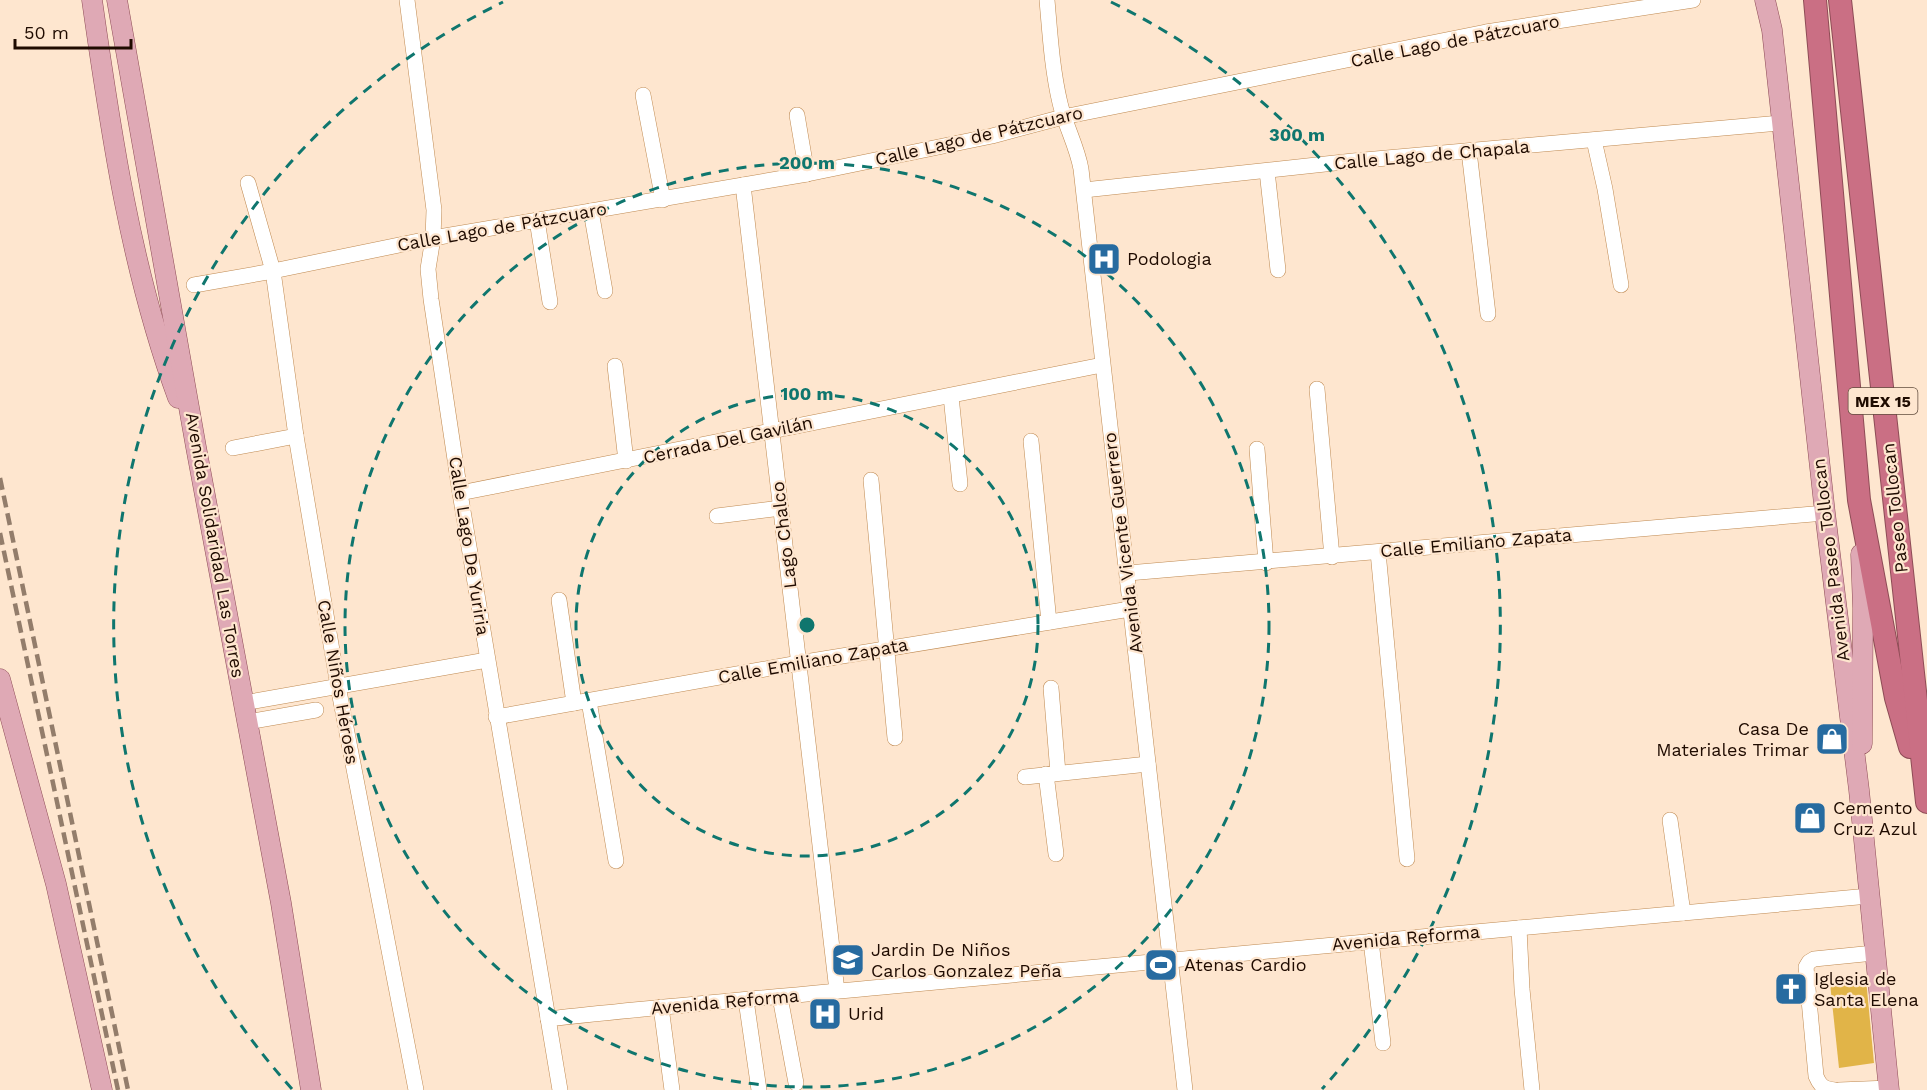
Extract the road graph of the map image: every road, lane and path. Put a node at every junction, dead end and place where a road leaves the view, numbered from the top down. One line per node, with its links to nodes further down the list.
1 (92, 0): 40 (main road)
2 (117, 0): 40 (main road, Avenida Solidaridad Las Torres)
3 (407, 0): 25 (street, Calle Lago De Yuriria)
4 (1047, 0): 13 (street, Avenida Vicente Guerrero)
5 (1693, 0): 13 (street, Calle Lago de Pátzcuaro)
6 (1765, 0): 10 (main road, Avenida Paseo Tollocan)
7 (1777, 0): 10 (main road, Avenida Paseo Tollocan)
8 (1815, 0): 47 (highway)
9 (1840, 0): 70 (highway, Paseo Tollocan / MEX 15)
10 (1772, 30): 14 (main road, Avenida Paseo Tollocan)
11 (643, 95): 22 (street)
12 (797, 115): 18 (street)
13 (1063, 117): 18 (street, Calle Lago de Pátzcuaro); 21 (street, Avenida Vicente Guerrero)
14 (1781, 123): 15 (street, Calle Lago de Chapala); 49 (main road, Avenida Paseo Tollocan)
15 (1594, 140): 16 (street, Calle Lago de Chapala); 29 (street)
16 (1469, 151): 17 (street, Calle Lago de Chapala); 32 (street)
17 (1267, 171): 21 (street, Calle Lago de Chapala); 26 (street)
18 (807, 174): 20 (street, Calle Lago de Pátzcuaro)
19 (248, 183): 27 (street, Calle Niños Héroes)
20 (743, 185): 22 (street, Calle Lago de Pátzcuaro); 37 (street, Lago Chalco)
21 (1083, 190): 33 (street, Avenida Vicente Guerrero)
22 (663, 200): 23 (street, Calle Lago de Pátzcuaro)
23 (591, 211): 24 (street, Calle Lago de Pátzcuaro); 30 (street)
24 (537, 220): 25 (street, Calle Lago de Pátzcuaro); 31 (street)
25 (433, 238): 27 (street, Calle Lago de Pátzcuaro); 46 (street, Calle Lago De Yuriria)
26 (1278, 270)
27 (273, 271): 28 (street, Calle Lago de Pátzcuaro); 38 (street, Calle Niños Héroes)
28 (194, 285)
29 (1621, 285)
30 (605, 291)
31 (550, 302)
32 (1488, 314)
33 (1102, 365): 36 (street, Cerrada Del Gavilán); 54 (street, Avenida Vicente Guerrero)
34 (615, 366): 43 (street)
35 (1317, 389): 52 (street)
36 (951, 396): 37 (street, Cerrada Del Gavilán); 45 (street)
37 (772, 430): 43 (street, Cerrada Del Gavilán); 48 (street, Lago Chalco)
38 (296, 436): 41 (street); 62 (street, Calle Niños Héroes)
39 (1031, 441): 57 (street)
40 (196, 447): 66 (main road, Avenida Solidaridad Las Torres)
41 (233, 448)
42 (1257, 449): 53 (street)
43 (626, 461): 46 (street, Cerrada Del Gavilán)
44 (871, 480): 58 (street)
45 (960, 484)
46 (460, 493): 59 (street, Calle Lago De Yuriria)
47 (1859, 500): 70 (highway); 73 (main road)
48 (781, 508): 50 (street); 60 (street, Lago Chalco)
49 (1825, 513): 51 (street, Calle Emiliano Zapata); 73 (main road, Avenida Paseo Tollocan)
50 (717, 516)
51 (1378, 552): 52 (street, Calle Emiliano Zapata); 77 (street)
52 (1332, 557): 53 (street, Calle Emiliano Zapata)
53 (1266, 563): 54 (street, Calle Emiliano Zapata)
54 (1128, 573): 56 (street, Avenida Vicente Guerrero)
55 (559, 600): 64 (street)
56 (1130, 609): 57 (street, Calle Emiliano Zapata); 69 (street, Avenida Vicente Guerrero)
57 (1049, 622): 58 (street, Calle Emiliano Zapata)
58 (888, 648): 60 (street, Calle Emiliano Zapata); 68 (street)
59 (487, 660): 62 (street); 67 (street, Calle Lago De Yuriria)
60 (799, 663): 64 (street, Calle Emiliano Zapata); 85 (street, Lago Chalco)
61 (0, 679): 93 (main road)
62 (338, 686): 66 (street); 95 (street, Calle Niños Héroes)
63 (1051, 688): 71 (street)
64 (582, 702): 67 (street, Calle Emiliano Zapata); 78 (street)
65 (316, 711): 66 (street)
66 (246, 712): 94 (main road, Avenida Solidaridad Las Torres)
67 (496, 717): 89 (street, Calle Lago De Yuriria)
68 (895, 738)
69 (1148, 764): 71 (street); 84 (street, Avenida Vicente Guerrero)
70 (1923, 768): 74 (highway, Paseo Tollocan / MEX 15)
71 (1052, 774): 72 (street); 76 (street)
72 (1025, 777)
73 (1858, 790): 79 (main road, Avenida Paseo Tollocan)
74 (1927, 802)
75 (1670, 820): 80 (street)
76 (1056, 854)
77 (1407, 859)
78 (616, 861)
79 (1869, 896): 80 (street, Avenida Reforma); 83 (main road, Avenida Paseo Tollocan)
80 (1683, 913): 81 (street, Avenida Reforma)
81 (1519, 928): 82 (street, Avenida Reforma); 100 (street)
82 (1371, 941): 84 (street, Avenida Reforma); 90 (street)
83 (1874, 953): 92 (main road, Avenida Paseo Tollocan); 101 (street)
84 (1170, 959): 85 (street, Avenida Reforma); 99 (street, Avenida Vicente Guerrero)
85 (837, 991): 86 (street, Avenida Reforma)
86 (780, 997): 87 (street, Avenida Reforma); 91 (street)
87 (746, 1000): 88 (street, Avenida Reforma); 98 (street)
88 (661, 1006): 89 (street, Avenida Reforma); 97 (street)
89 (548, 1019): 96 (street, Calle Lago De Yuriria)
90 (1383, 1043)
91 (796, 1083)
92 (1889, 1089): 101 (street)
93 (102, 1090)
94 (311, 1090)
95 (416, 1090)
96 (560, 1090)
97 (672, 1090)
98 (759, 1090)
99 (1185, 1090)
100 (1532, 1090)
101 (1837, 1090)

